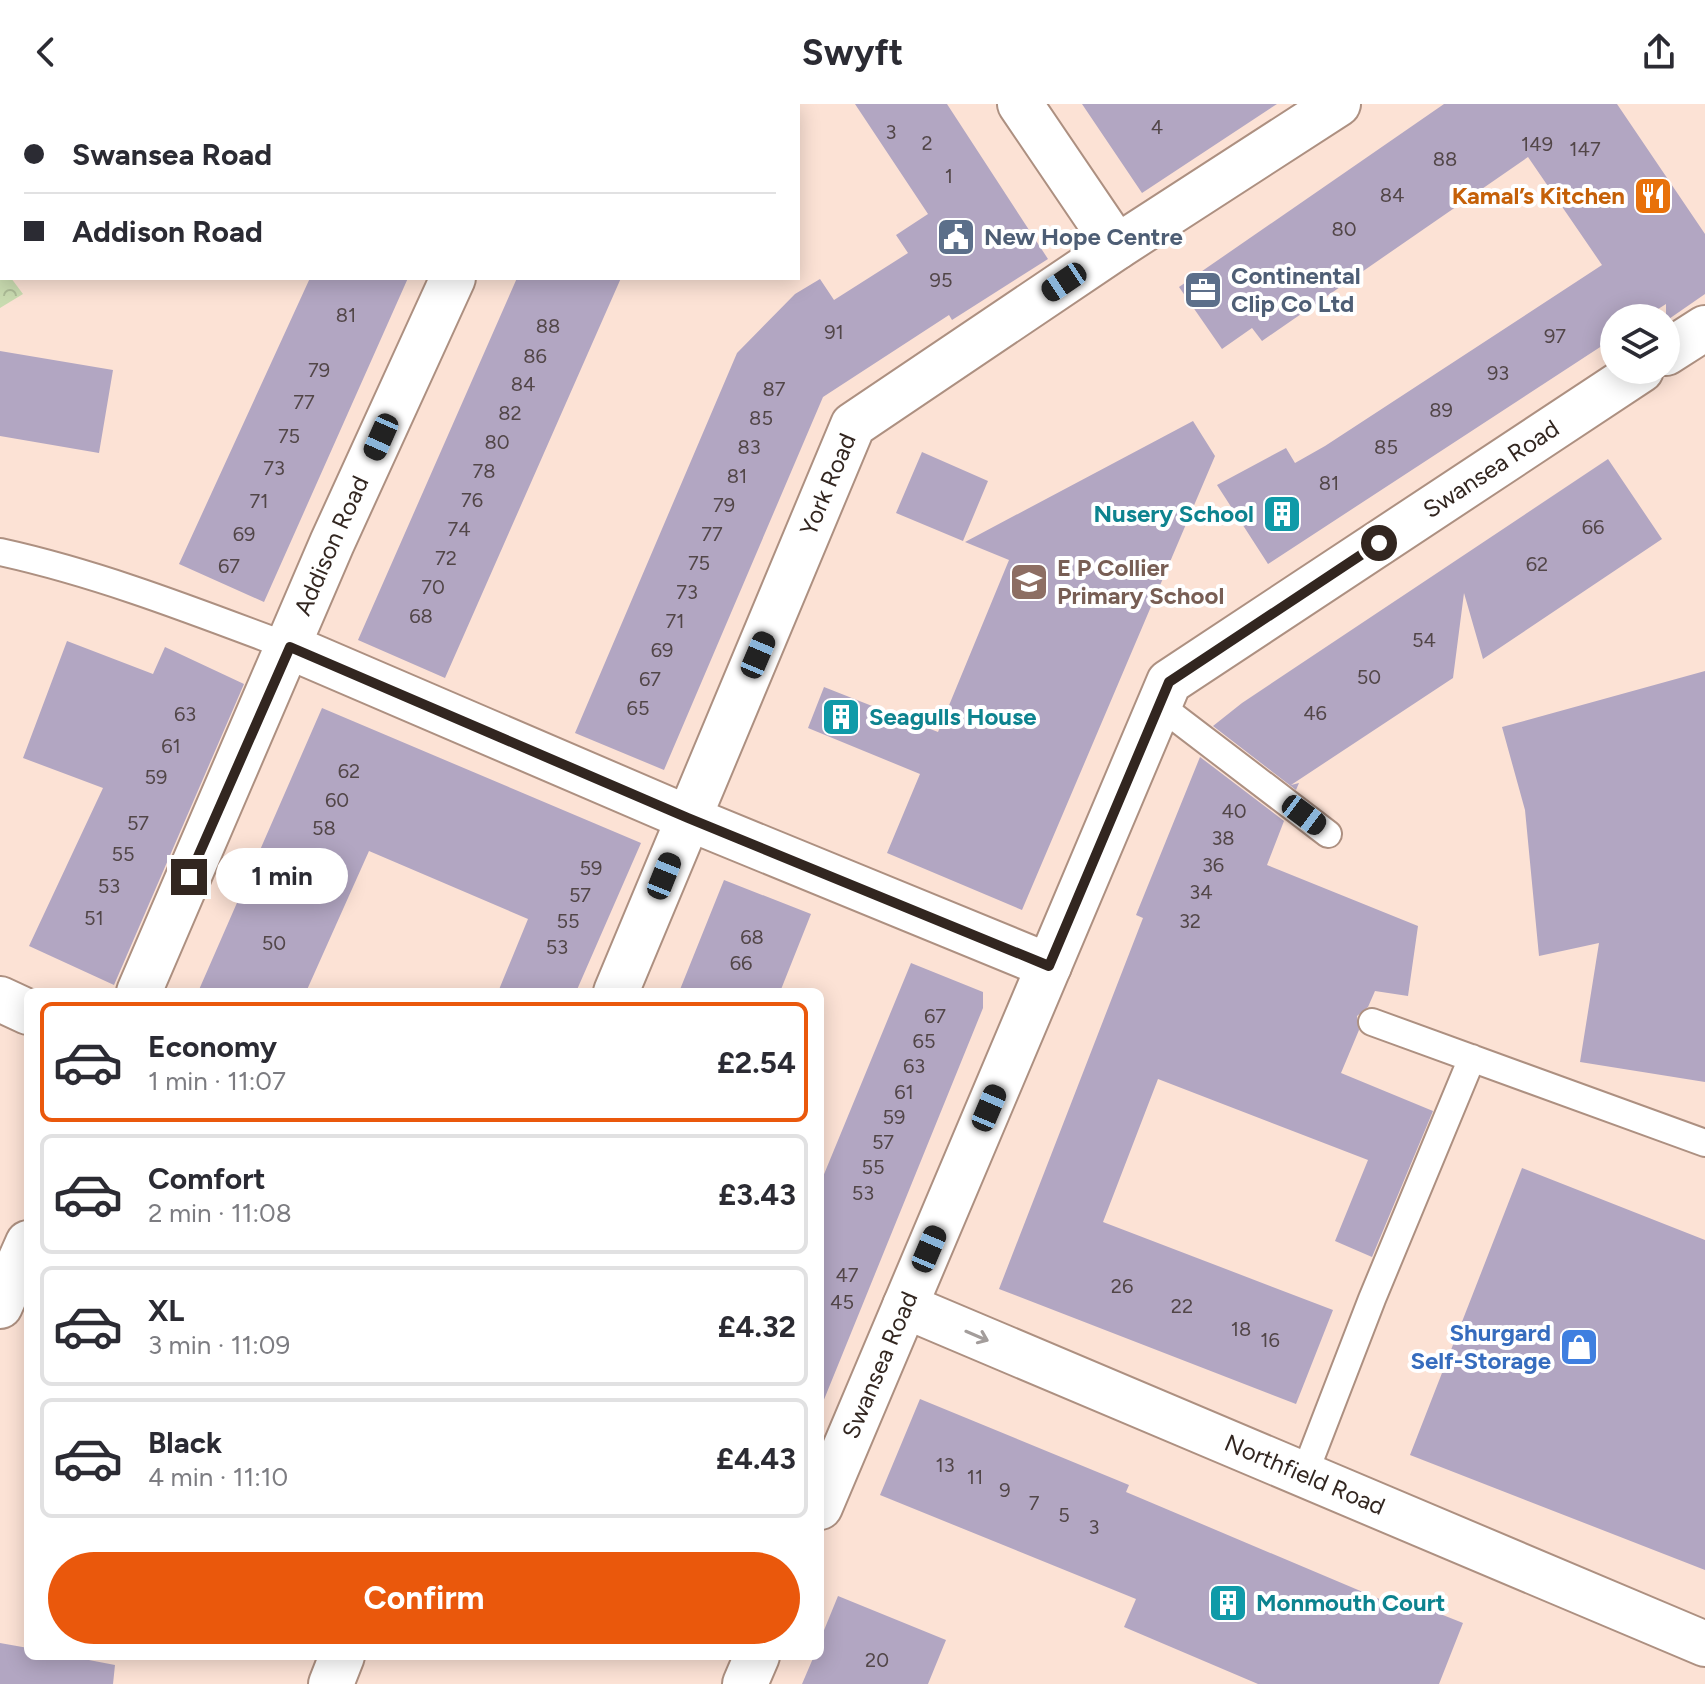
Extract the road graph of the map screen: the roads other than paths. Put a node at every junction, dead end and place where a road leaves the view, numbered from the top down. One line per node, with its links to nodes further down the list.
1 (1020, 104): 3 (street)
2 (1338, 104): 3 (street, York Road)
3 (1117, 247): 11 (street, York Road)
4 (452, 280): 9 (street, Addison Road)
5 (1705, 328): 6 (street)
6 (1680, 344)
7 (1620, 384): 10 (street, Swansea Road)
8 (0, 552): 9 (lane)
9 (290, 647): 11 (street); 14 (street, Addison Road)
10 (1159, 705): 12 (lane); 13 (street, Swansea Road)
11 (688, 818): 13 (street); 15 (street, York Road)
12 (1328, 834)
13 (1049, 966): 23 (street, Swansea Road)
14 (141, 988)
15 (618, 988)
16 (0, 999): 17 (street)
17 (24, 1010)
18 (1372, 1022): 19 (lane)
19 (1472, 1058): 20 (lane); 24 (lane)
20 (1705, 1143)
21 (24, 1252): 22 (street)
22 (0, 1306)
23 (905, 1306): 24 (street, Northfield Road, one-way to 24); 25 (street, Swansea Road)
24 (1304, 1475): 26 (street, Northfield Road)
25 (824, 1498)
26 (1705, 1644)
27 (340, 1660): 29 (street)
28 (755, 1660): 30 (street)
29 (331, 1684)
30 (745, 1684)

